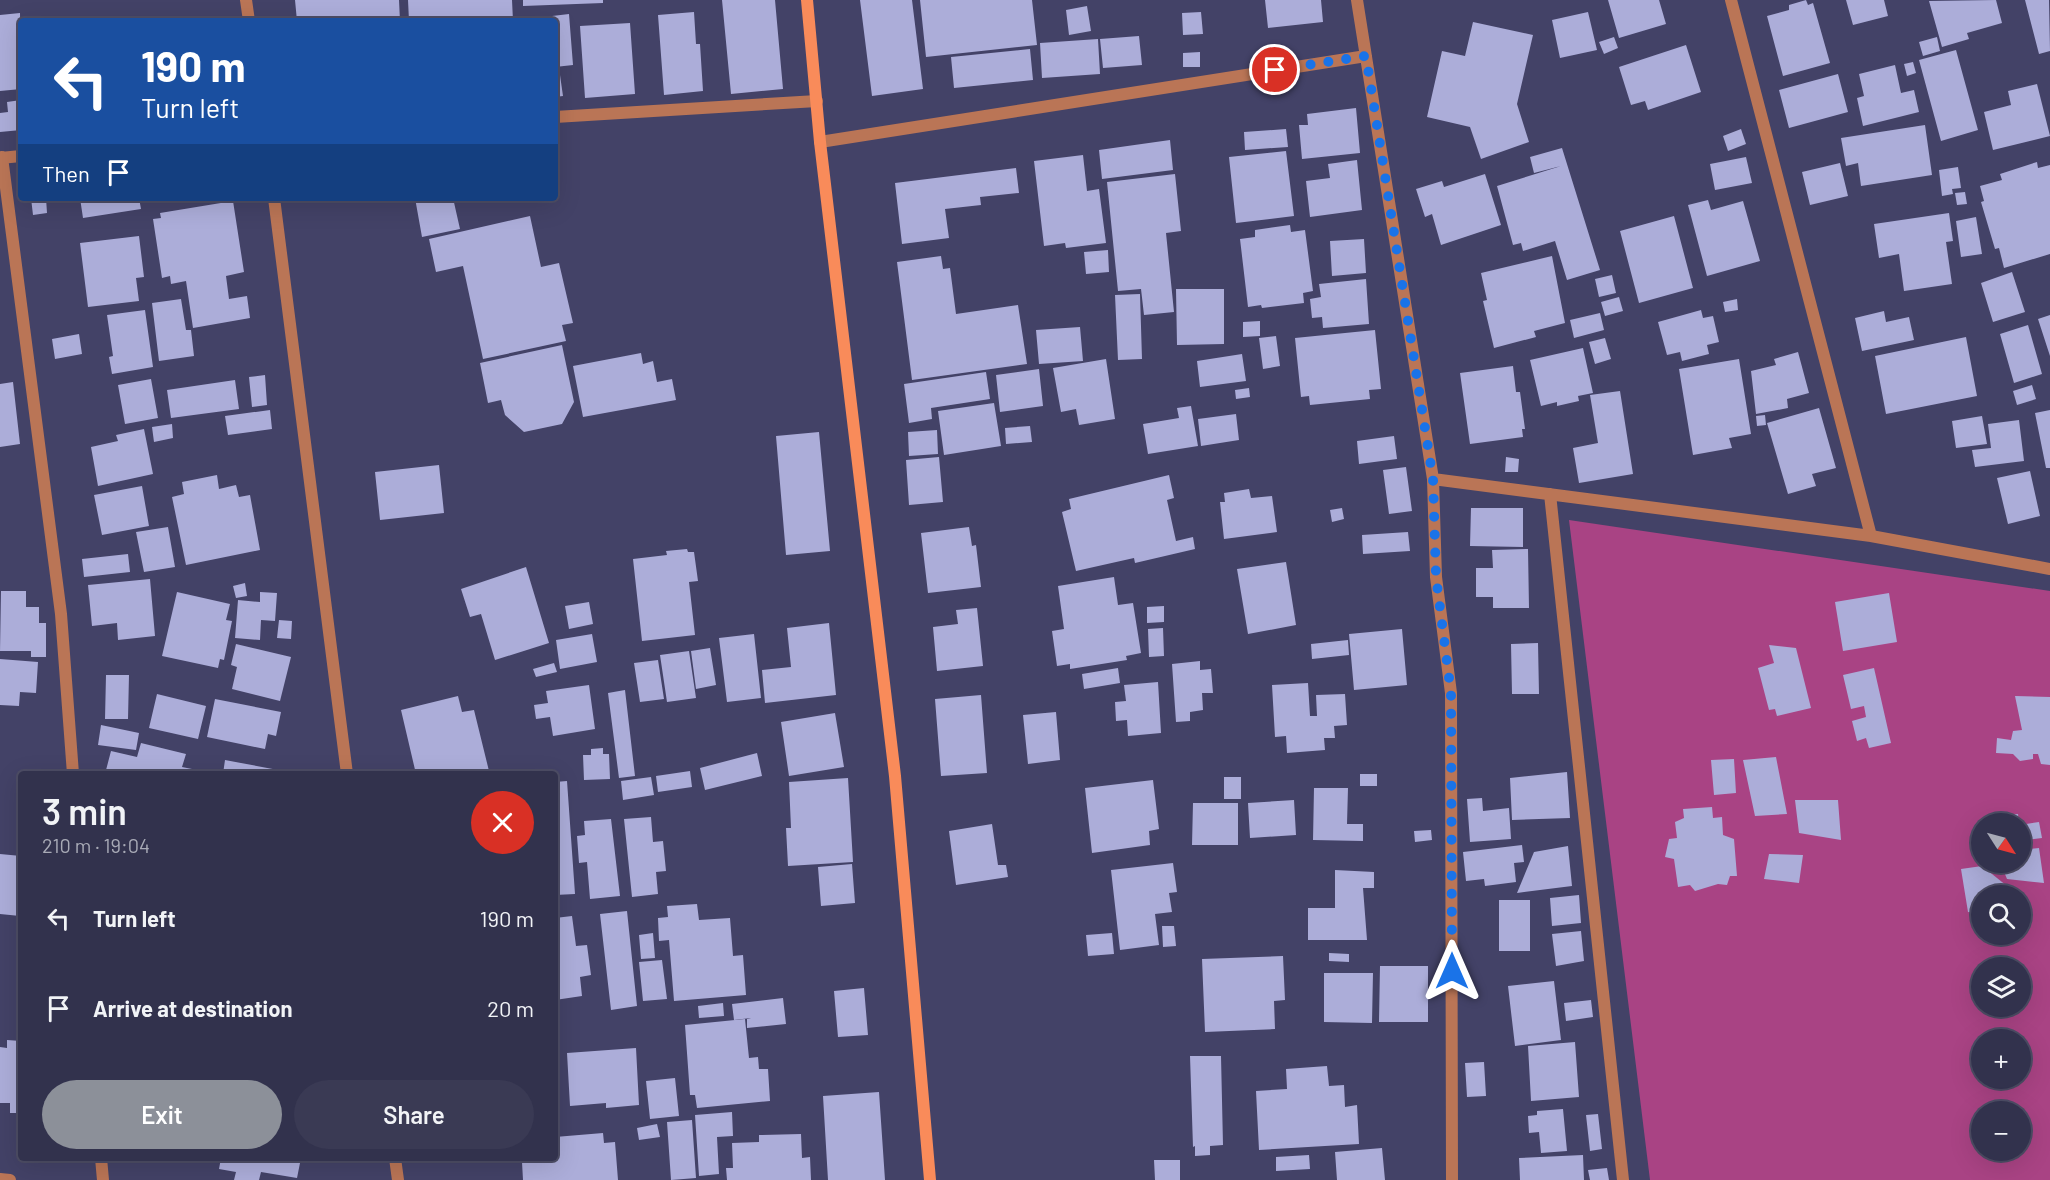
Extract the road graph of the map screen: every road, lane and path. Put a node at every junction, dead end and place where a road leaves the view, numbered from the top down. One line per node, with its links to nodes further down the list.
1 (246, 0): 5 (street)
2 (807, 0): 7 (main road)
3 (1357, 0): 6 (street)
4 (1731, 0): 15 (street)
5 (249, 18)
6 (1366, 56): 9 (street); 13 (street)
7 (817, 101): 8 (street); 9 (main road)
8 (558, 117)
9 (820, 142): 25 (main road)
10 (18, 156): 11 (street)
11 (1, 157): 17 (street)
12 (274, 201): 18 (street)
13 (1433, 479): 14 (street); 26 (street)
14 (1550, 494): 15 (street); 27 (street)
15 (1871, 536): 16 (street)
16 (2050, 569)
17 (73, 771)
18 (347, 771)
19 (101, 1161): 23 (street)
20 (395, 1161): 24 (street)
21 (0, 1179): 22 (street)
22 (10, 1180)
23 (103, 1180)
24 (398, 1180)
25 (930, 1180)
26 (1452, 1180)
27 (1623, 1180)

